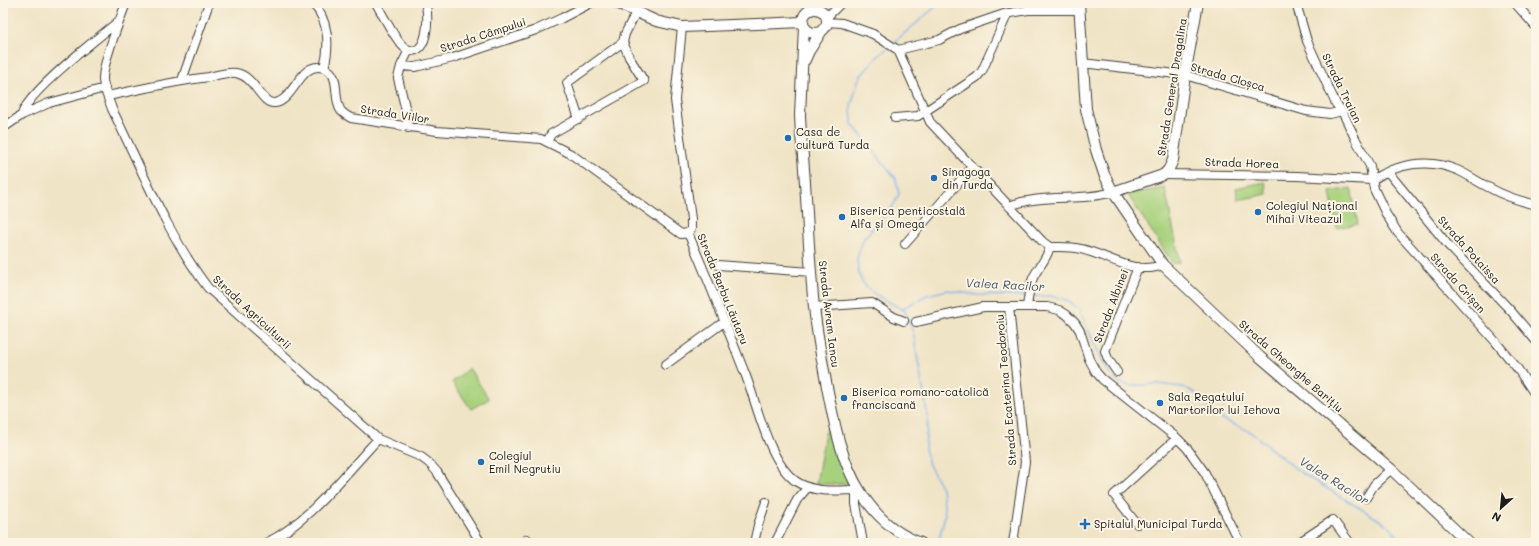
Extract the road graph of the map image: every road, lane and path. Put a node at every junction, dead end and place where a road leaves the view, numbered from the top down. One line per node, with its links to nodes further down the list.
1 (126, 3): 17 (street, Strada Agriculturii)
2 (209, 3): 31 (street)
3 (312, 3): 29 (street)
4 (376, 3): 25 (street)
5 (425, 3): 25 (street)
6 (591, 3): 28 (street, Strada Câmpului)
7 (617, 3): 14 (main road)
8 (629, 3): 14 (main road)
9 (841, 3): 18 (street)
10 (1198, 3): 30 (main road, Strada General Dragalina)
11 (1296, 3): 33 (street, Strada Traian)
12 (1515, 3): 22 (street)
13 (1079, 7): 15 (street); 26 (main road, Strada Gheorghe Barițiu)
14 (636, 12): 20 (main road); 23 (street)
15 (1008, 13): 16 (street); 21 (street)
16 (992, 18): 21 (street); 24 (street)
17 (119, 20): 32 (street, Strada Agriculturii); 35 (street)
18 (825, 23): 19 (main road); 19 (main road); 24 (street); 27 (main road, Strada Avram Iancu)
19 (804, 24): 20 (main road); 27 (main road, Strada Avram Iancu)
20 (682, 27): 48 (street, Strada Barbu Lăutaru)
21 (1001, 27): 34 (street)
22 (1536, 27)
23 (623, 42): 37 (street); 37 (street)
24 (897, 49): 34 (street)
25 (409, 50): 28 (street)
26 (1082, 63): 30 (street, Strada Cloșca); 45 (main road, Strada Gheorghe Barițiu)
27 (802, 65): 54 (main road, Strada Avram Iancu)
28 (401, 66): 39 (street)
29 (324, 68): 31 (street); 39 (street, Strada Viilor)
30 (1184, 75): 33 (street, Strada Cloșca); 43 (main road, Strada General Dragalina)
31 (182, 80): 32 (street)
32 (106, 92): 35 (street); 66 (street, Strada Agriculturii)
33 (1342, 111): 44 (street, Strada Traian)
34 (925, 112): 36 (street); 41 (street)
35 (22, 115): 38 (street)
36 (895, 118)
37 (579, 119): 40 (street)
38 (3, 128)
39 (408, 128): 40 (street, Strada Viilor)
40 (547, 142): 48 (street, Strada Viilor)
41 (972, 167): 47 (street); 49 (street)
42 (1388, 172): 44 (street); 46 (street); 61 (street, Strada Potaissa)
43 (1165, 174): 44 (street, Strada Horea); 45 (main road, Strada Horea)
44 (1372, 180): 64 (street, Strada Crișan)
45 (1113, 192): 47 (street); 52 (main road, Strada Gheorghe Barițiu)
46 (1536, 205)
47 (1009, 206): 50 (street)
48 (688, 233): 59 (street, Strada Barbu Lăutaru)
49 (905, 244)
50 (1050, 247): 53 (street); 55 (street)
51 (718, 265): 54 (street)
52 (1163, 265): 53 (street); 67 (main road, Strada Gheorghe Barițiu)
53 (1138, 267): 63 (street, Strada Albinei)
54 (811, 272): 56 (main road, Strada Avram Iancu)
55 (1028, 303): 57 (street); 65 (street)
56 (814, 307): 58 (street); 69 (main road, Strada Avram Iancu)
57 (1009, 307): 60 (street); 80 (street, Strada Ecaterina Teodoroiu)
58 (904, 321)
59 (724, 322): 62 (street); 68 (street, Strada Barbu Lăutaru)
60 (916, 322)
61 (1536, 341)
62 (665, 365)
63 (1117, 372)
64 (1536, 396)
65 (1177, 438): 72 (street); 81 (street)
66 (378, 439): 74 (street); 75 (street, Strada Agriculturii)
67 (1392, 469): 70 (street); 84 (main road, Strada Gheorghe Barițiu)
68 (807, 488): 69 (street); 77 (street)
69 (857, 490): 73 (main road, Strada Avram Iancu); 78 (street)
70 (1366, 498)
71 (766, 502): 76 (street)
72 (1137, 524)
73 (908, 541): 79 (main road, Strada Avram Iancu)
74 (266, 543)
75 (481, 543)
76 (754, 543)
77 (775, 543)
78 (863, 543)
79 (921, 543)
80 (1013, 543)
81 (1240, 543)
82 (1298, 543): 83 (street)
83 (1350, 543)
84 (1469, 543)

